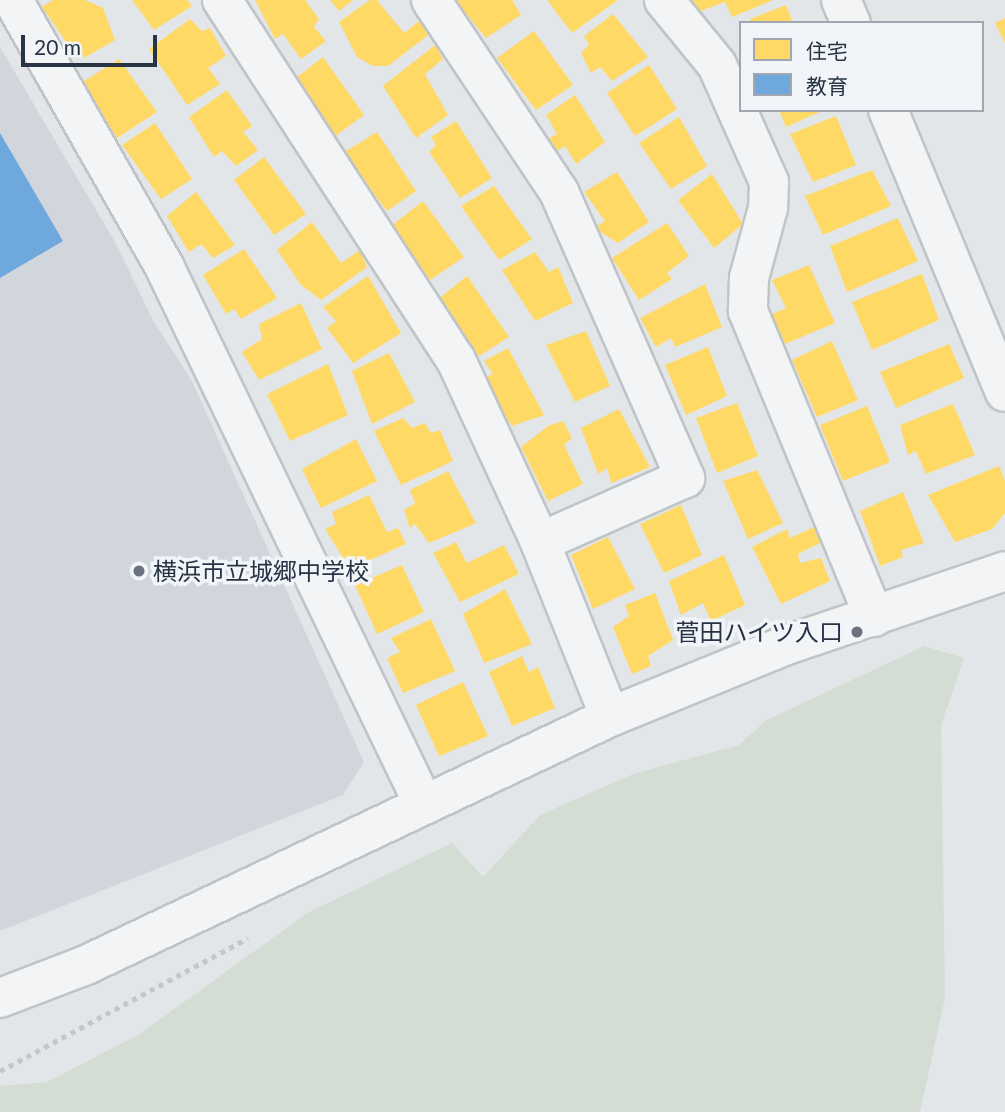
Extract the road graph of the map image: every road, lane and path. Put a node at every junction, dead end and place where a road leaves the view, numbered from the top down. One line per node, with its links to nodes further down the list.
1 (13, 0): 13 (street)
2 (222, 0): 9 (street)
3 (431, 0): 9 (street)
4 (664, 0): 11 (street)
5 (841, 0): 6 (street)
6 (849, 21)
7 (889, 112): 8 (street)
8 (1005, 392)
9 (540, 542): 12 (street)
10 (1005, 571): 11 (street)
11 (874, 617): 12 (street)
12 (610, 716): 13 (street)
13 (423, 803): 14 (street)
14 (265, 879): 15 (street); 16 (path)
15 (0, 998)
16 (0, 1071)

